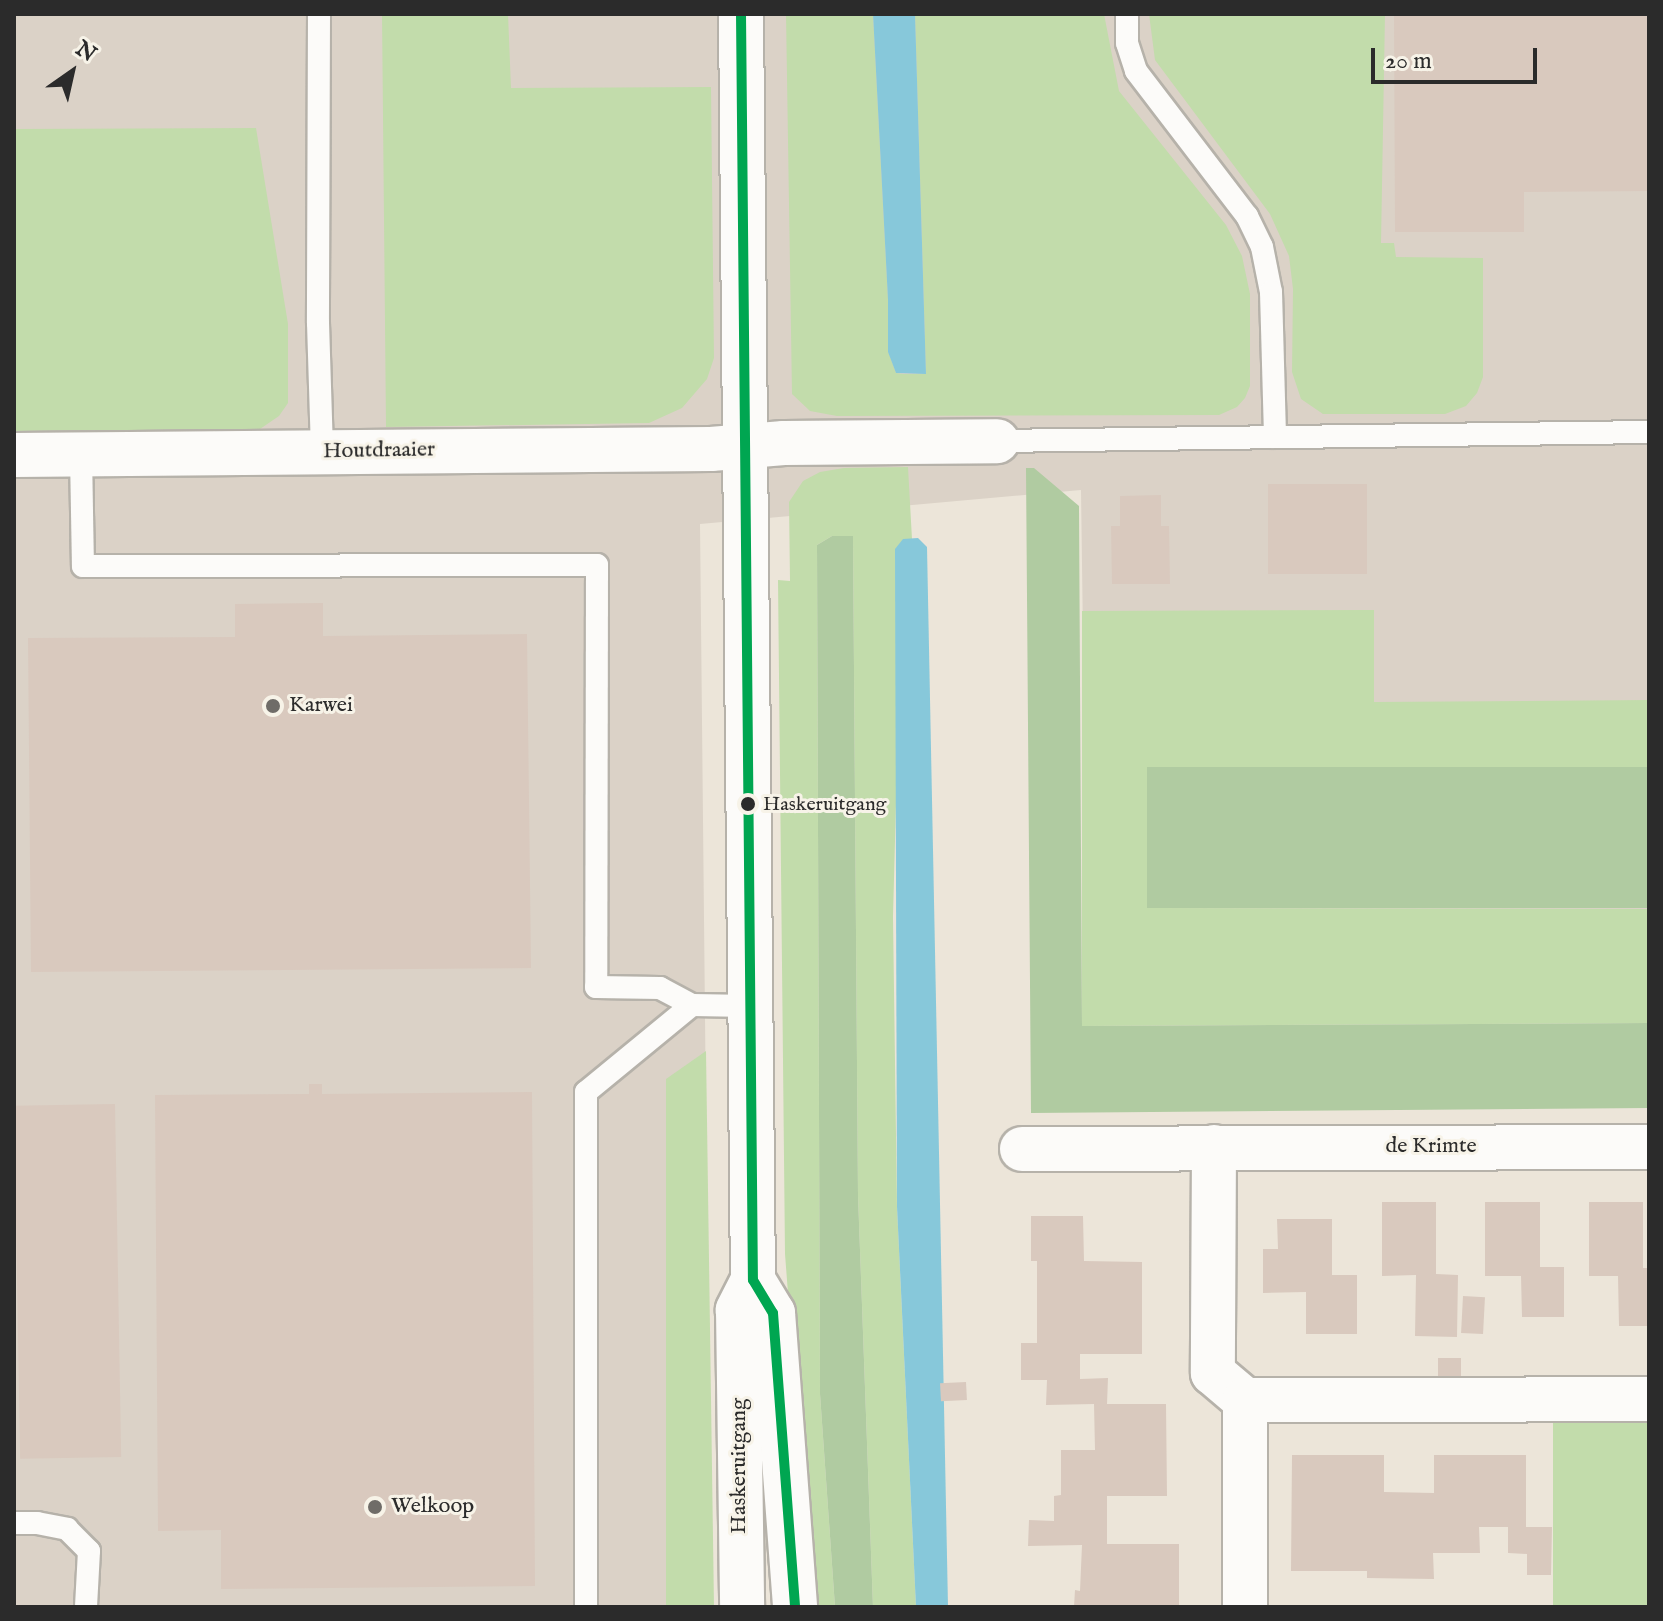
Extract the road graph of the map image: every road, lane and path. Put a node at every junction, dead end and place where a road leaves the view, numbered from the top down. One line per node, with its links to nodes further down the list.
1 (319, 14): 8 (lane)
2 (1127, 14): 5 (lane)
3 (733, 22): 7 (street, Haskeruitgang)
4 (1649, 432): 5 (lane)
5 (1275, 437): 6 (lane)
6 (997, 441): 7 (street, Houtdraaier)
7 (745, 448): 8 (street, Houtdraaier); 12 (street, Haskeruitgang)
8 (322, 452): 9 (street, Houtdraaier)
9 (81, 454): 10 (street, Houtdraaier); 11 (lane)
10 (14, 455)
11 (692, 1005): 12 (lane); 21 (lane)
12 (750, 1006): 16 (street, Haskeruitgang)
13 (1214, 1147): 14 (street, de Krimte); 15 (street, de Krimte); 18 (street)
14 (1649, 1147)
15 (1022, 1149)
16 (753, 1280): 22 (street, Haskeruitgang); 23 (street, Haskeruitgang)
17 (1649, 1399): 18 (street)
18 (1245, 1400): 24 (street)
19 (14, 1523): 20 (lane)
20 (86, 1607)
21 (586, 1607)
22 (742, 1607)
23 (795, 1607)
24 (1245, 1607)

